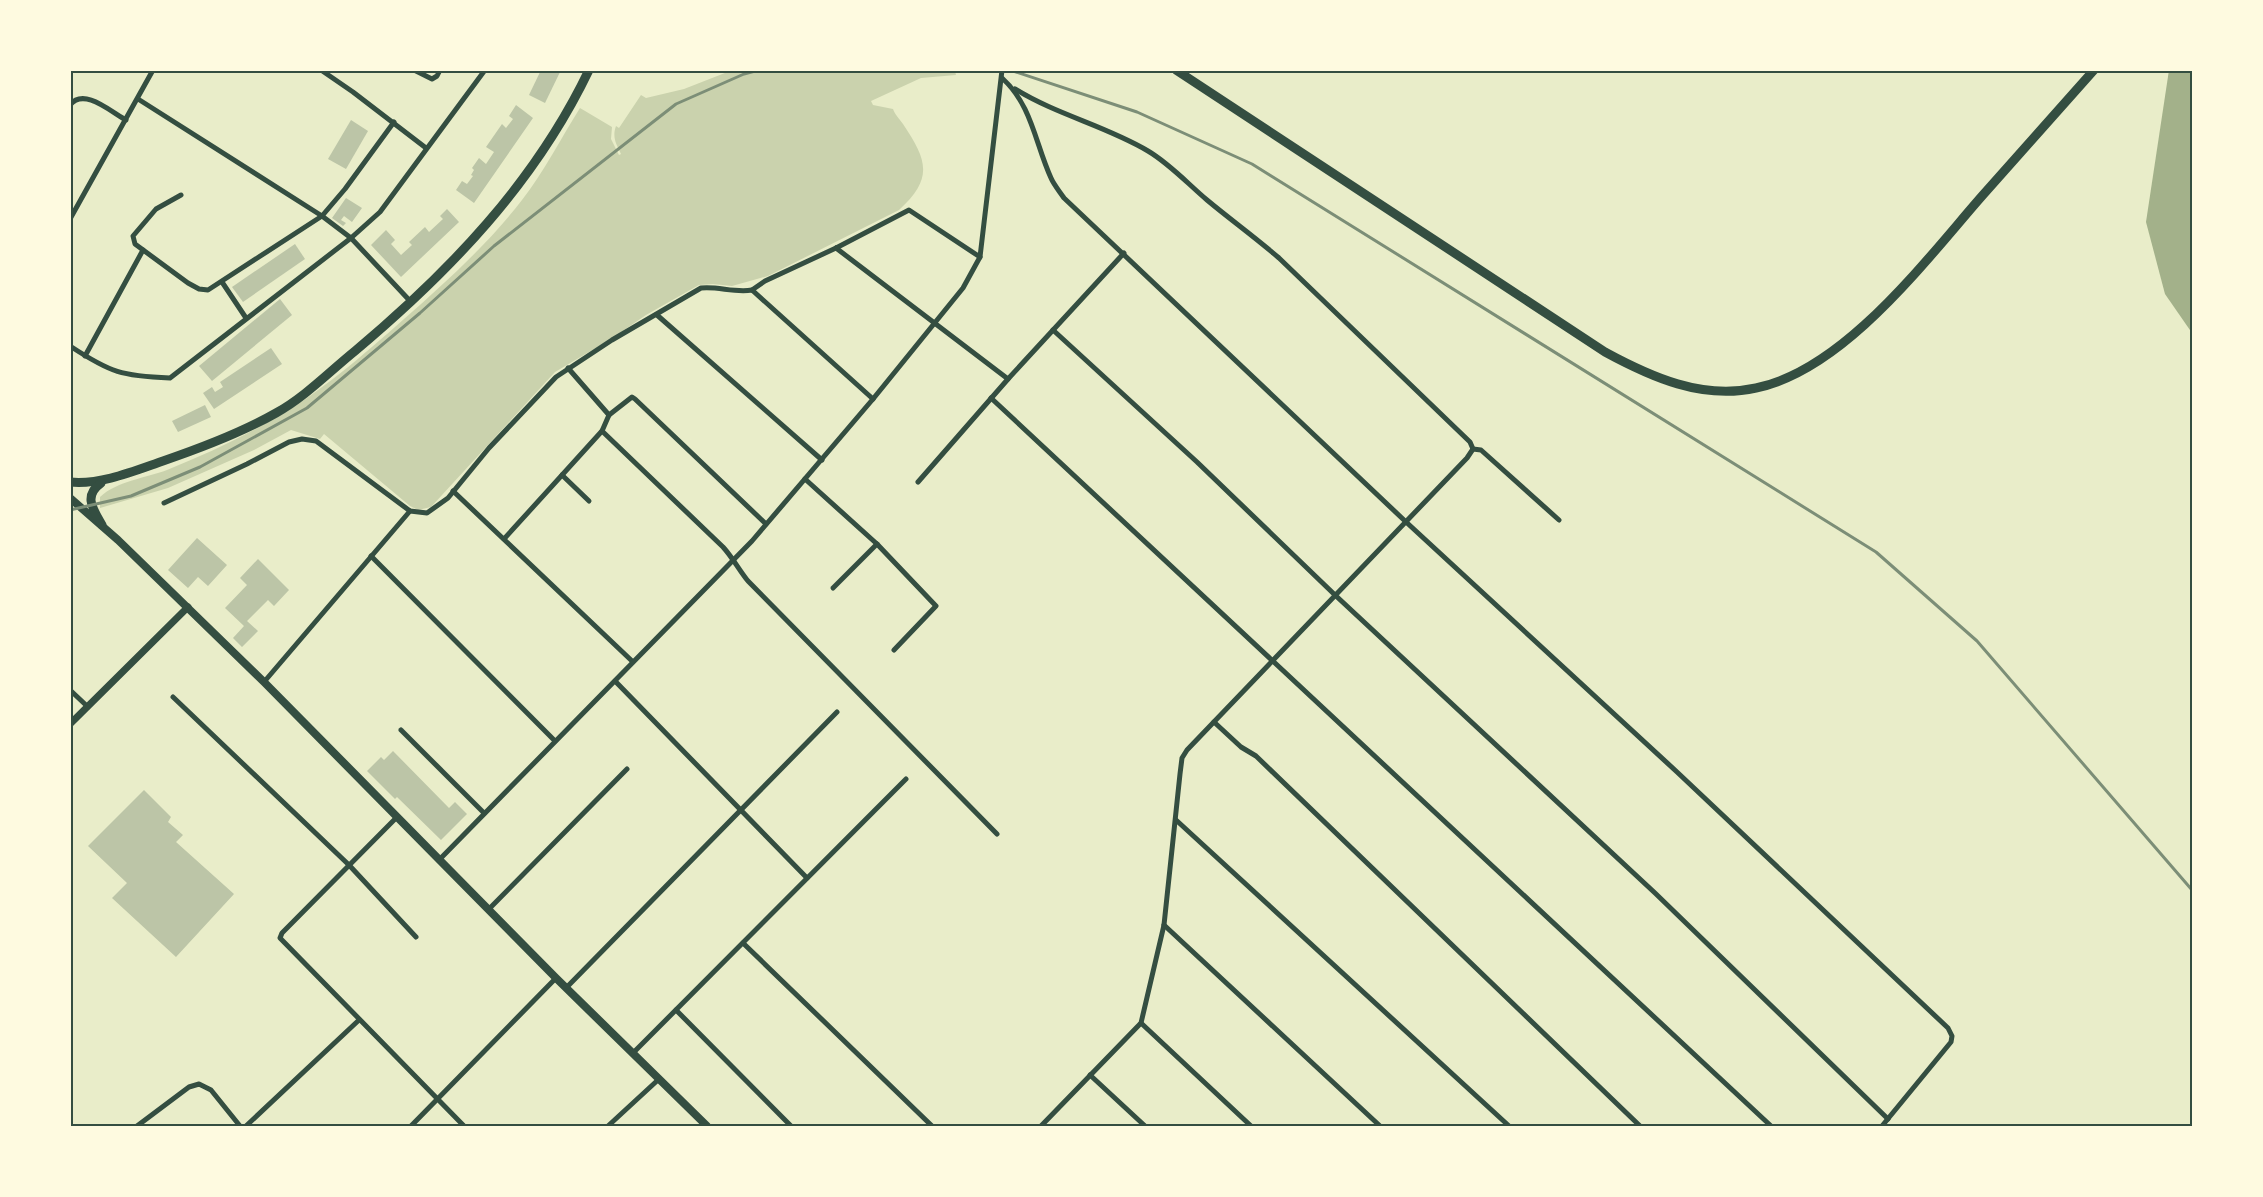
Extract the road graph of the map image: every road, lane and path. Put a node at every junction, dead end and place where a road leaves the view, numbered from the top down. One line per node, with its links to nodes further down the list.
1 (153, 70): 12 (street)
2 (321, 70): 15 (street)
3 (414, 70): 4 (street)
4 (441, 70)
5 (485, 70): 16 (street)
6 (588, 70): 27 (main road)
7 (1002, 70): 10 (street)
8 (1176, 70): 9 (main road)
9 (2094, 70)
10 (1002, 78): 11 (street); 24 (street)
11 (1011, 86): 23 (street); 40 (street)
12 (138, 99): 14 (street); 18 (street)
13 (70, 105): 14 (street)
14 (126, 120): 19 (street)
15 (394, 122): 16 (street); 18 (street)
16 (426, 148): 20 (street)
17 (181, 195): 22 (street)
18 (322, 216): 20 (street); 25 (street)
19 (70, 219)
20 (351, 238): 27 (street); 29 (street)
21 (836, 248): 24 (street); 26 (street); 30 (street)
22 (143, 250): 25 (street); 33 (street)
23 (1124, 253): 31 (street); 55 (street)
24 (980, 257): 30 (street)
25 (222, 282): 29 (street)
26 (752, 290): 28 (street); 37 (street)
27 (411, 302): 43 (main road)
28 (657, 315): 34 (street); 41 (street)
29 (246, 318): 33 (street)
30 (935, 322): 35 (street); 37 (street)
31 (1053, 330): 35 (street); 63 (street)
32 (70, 346): 33 (street)
33 (85, 356)
34 (568, 368): 38 (street); 49 (street)
35 (1008, 379): 36 (street)
36 (991, 398): 46 (street); 66 (street)
37 (873, 399): 41 (street)
38 (609, 415): 39 (street); 56 (street)
39 (602, 431): 42 (street); 61 (street)
40 (1473, 449): 54 (street); 55 (street)
41 (822, 460): 44 (street)
42 (562, 475): 51 (street); 58 (street)
43 (114, 477): 45 (main road); 47 (main road)
44 (805, 479): 56 (street); 59 (street)
45 (70, 482)
46 (918, 482)
47 (101, 483): 48 (main road); 57 (main road)
48 (70, 489)
49 (453, 491): 53 (street); 58 (street)
50 (70, 498): 57 (main road)
51 (590, 501)
52 (164, 503): 53 (street)
53 (410, 511): 60 (street)
54 (1559, 520)
55 (1405, 521): 63 (street); 101 (street)
56 (766, 524): 61 (street)
57 (102, 525): 64 (main road)
58 (504, 539): 67 (street)
59 (877, 544): 62 (street); 65 (street)
60 (371, 556): 69 (street); 77 (street)
61 (734, 559): 67 (street); 84 (street)
62 (833, 588)
63 (1335, 595): 66 (street); 101 (street)
64 (188, 607): 69 (main road); 72 (street)
65 (894, 650)
66 (1273, 660): 74 (street); 117 (street)
67 (632, 661): 68 (street)
68 (615, 681): 77 (street); 80 (street)
69 (264, 682): 82 (main road)
70 (70, 690): 72 (street)
71 (173, 697): 86 (street)
72 (88, 707): 75 (street)
73 (837, 712): 80 (street)
74 (1214, 722): 83 (street); 116 (street)
75 (70, 724)
76 (401, 730): 81 (street)
77 (555, 741): 81 (street)
78 (627, 769): 88 (street)
79 (906, 779): 87 (street)
80 (742, 810): 87 (street); 93 (street)
81 (484, 813): 85 (street)
82 (397, 817): 85 (main road); 86 (street)
83 (1176, 820): 89 (street); 115 (street)
84 (998, 834)
85 (440, 859): 88 (main road)
86 (349, 865): 90 (street); 95 (street)
87 (807, 878): 91 (street)
88 (489, 909): 92 (main road)
89 (1164, 925): 96 (street); 114 (street)
90 (416, 937)
91 (743, 943): 94 (street); 110 (street)
92 (556, 978): 93 (main road); 100 (street)
93 (566, 988): 97 (main road)
94 (676, 1010): 97 (street); 109 (street)
95 (359, 1020): 100 (street); 104 (street)
96 (1141, 1023): 98 (street); 113 (street)
97 (633, 1053): 99 (main road)
98 (1090, 1075): 111 (street); 112 (street)
99 (659, 1079): 107 (street); 108 (main road)
100 (437, 1099): 105 (street); 106 (street)
101 (1888, 1119): 118 (street)
102 (137, 1126): 103 (street)
103 (240, 1126)
104 (246, 1126)
105 (411, 1126)
106 (464, 1126)
107 (608, 1126)
108 (707, 1126)
109 (790, 1126)
110 (932, 1126)
111 (1041, 1126)
112 (1145, 1126)
113 (1251, 1126)
114 (1380, 1126)
115 (1509, 1126)
116 (1640, 1126)
117 (1771, 1126)
118 (1882, 1126)

